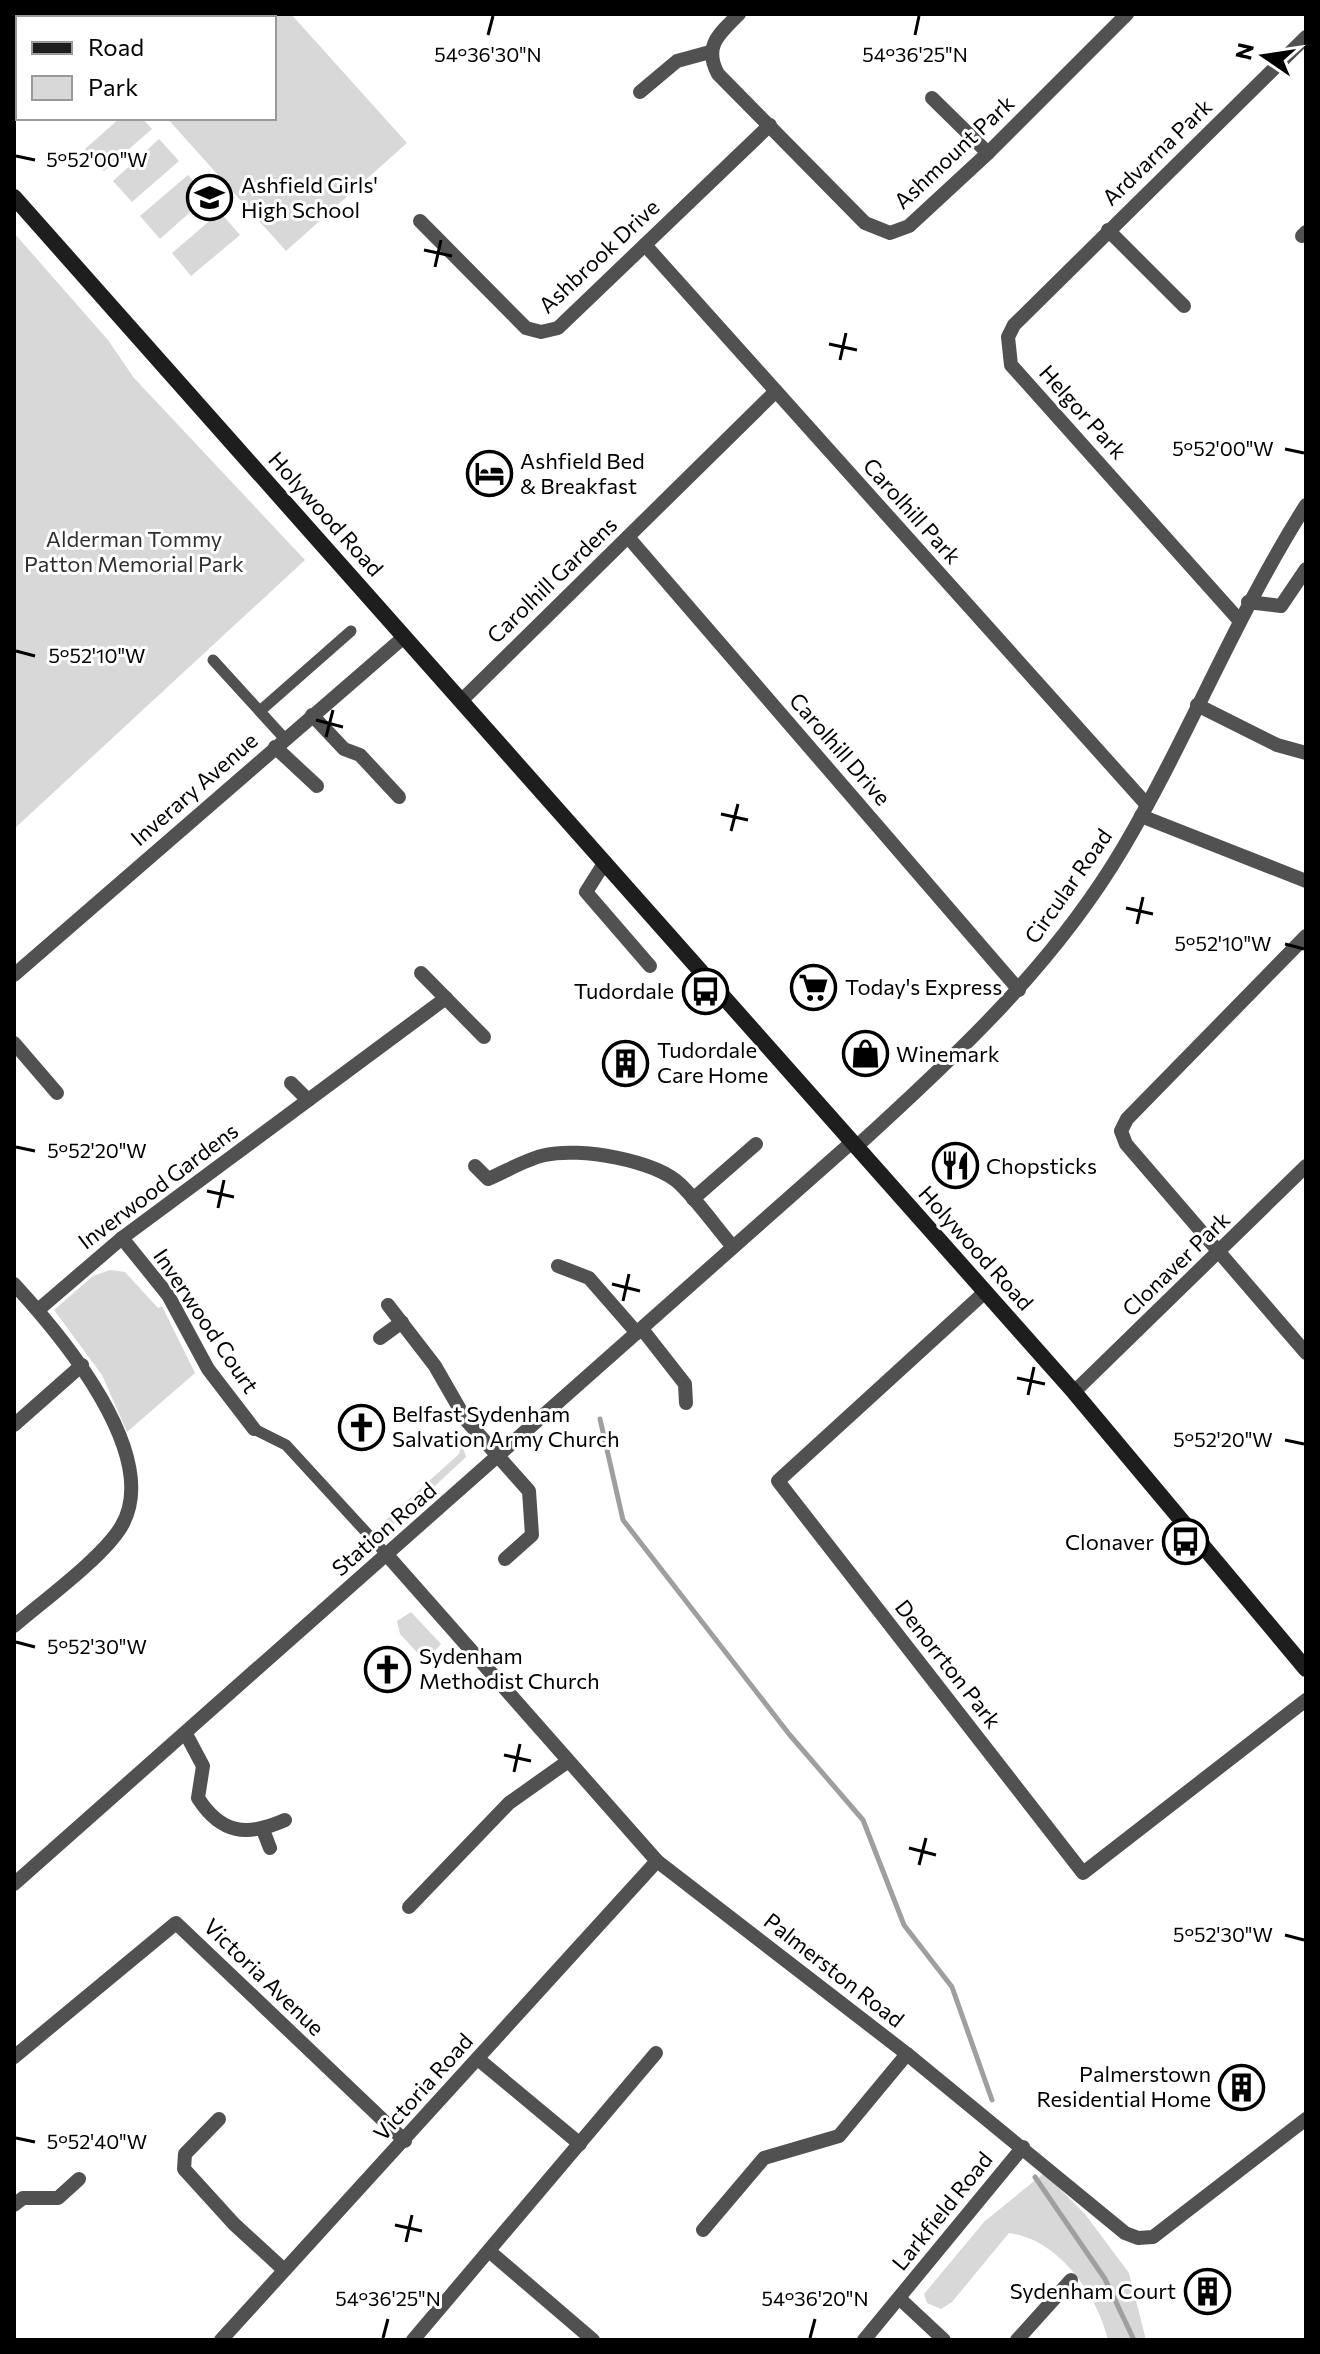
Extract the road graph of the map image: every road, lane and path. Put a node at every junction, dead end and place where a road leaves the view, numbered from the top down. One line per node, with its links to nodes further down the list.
1 (739, 14): 5 (street)
2 (1127, 14): 3 (street, Ashmount Park)
3 (1111, 20): 9 (street, Ashmount Park)
4 (1306, 37): 12 (street, Ardvarna Park)
5 (710, 52): 6 (street); 8 (street, Ashmount Park)
6 (640, 92)
7 (932, 98): 9 (street)
8 (770, 125): 9 (street, Ashmount Park); 13 (street, Ashbrook Drive)
9 (988, 153)
10 (14, 197): 22 (main road, Holywood Road)
11 (420, 221): 13 (street, Ashbrook Drive)
12 (1108, 230): 14 (street); 20 (street, Helgor Park)
13 (645, 245): 15 (street, Carolhill Park)
14 (1184, 306)
15 (776, 391): 17 (street, Carolhill Gardens); 32 (street, Carolhill Park)
16 (1306, 505): 19 (street, Circular Road)
17 (628, 537): 24 (street, Carolhill Gardens); 39 (street, Carolhill Drive)
18 (1306, 569): 19 (street)
19 (1248, 602): 20 (street, Circular Road)
20 (1239, 620): 25 (street, Circular Road)
21 (351, 631): 26 (street)
22 (404, 637): 24 (main road, Holywood Road); 27 (street, Inverary Avenue)
23 (213, 660): 26 (street)
24 (462, 700): 33 (main road, Holywood Road)
25 (1197, 705): 29 (street); 32 (street, Circular Road)
26 (260, 711): 28 (street)
27 (312, 715): 28 (street, Inverary Avenue); 31 (street)
28 (280, 743): 30 (street); 38 (street, Inverary Avenue)
29 (1306, 753)
30 (317, 786)
31 (399, 797)
32 (1144, 810): 34 (street); 39 (street, Circular Road)
33 (605, 862): 36 (street); 47 (main road, Holywood Road)
34 (1306, 881)
35 (1306, 936): 53 (street)
36 (650, 966)
37 (421, 973): 40 (street)
38 (14, 975)
39 (1019, 990): 47 (street, Circular Road)
40 (446, 998): 41 (street); 45 (street, Inverwood Gardens)
41 (484, 1037)
42 (14, 1043): 44 (street)
43 (291, 1083): 45 (street)
44 (57, 1093)
45 (308, 1100): 51 (street, Inverwood Gardens)
46 (756, 1144): 50 (street)
47 (854, 1144): 52 (street, Station Road); 56 (main road, Holywood Road)
48 (475, 1166): 50 (street)
49 (1306, 1166): 53 (street, Clonaver Park)
50 (693, 1199): 52 (street)
51 (122, 1238): 58 (street, Inverwood Gardens); 67 (street, Inverwood Court)
52 (733, 1247): 60 (street, Station Road)
53 (1221, 1252): 62 (street); 64 (street, Clonaver Park)
54 (558, 1266): 60 (street)
55 (14, 1284): 58 (street)
56 (985, 1292): 64 (main road, Holywood Road); 73 (street, Denorrton Park)
57 (388, 1305): 59 (street)
58 (38, 1310): 63 (street)
59 (402, 1322): 61 (street); 68 (street)
60 (640, 1331): 65 (street); 68 (street, Station Road)
61 (380, 1338)
62 (1306, 1353)
63 (82, 1365): 66 (street); 71 (street)
64 (1074, 1392): 72 (main road, Holywood Road)
65 (686, 1403)
66 (14, 1425)
67 (254, 1429): 69 (street)
68 (499, 1457): 69 (street, Station Road); 70 (street)
69 (387, 1555): 74 (street, Station Road); 75 (street, Palmerston Road)
70 (505, 1559)
71 (14, 1626)
72 (1306, 1669)
73 (1306, 1700)
74 (186, 1734): 77 (street); 80 (street, Station Road)
75 (567, 1762): 79 (street, Palmerston Road); 81 (street)
76 (285, 1820): 77 (street)
77 (263, 1830): 78 (street)
78 (270, 1848)
79 (657, 1861): 83 (street, Palmerston Road); 85 (street, Victoria Road)
80 (14, 1884)
81 (409, 1907)
82 (656, 2053): 89 (street)
83 (907, 2054): 90 (street, Palmerston Road); 93 (street)
84 (14, 2057): 88 (street, Victoria Avenue)
85 (478, 2059): 88 (street, Victoria Road); 89 (street)
86 (219, 2119): 95 (street)
87 (1306, 2119): 90 (street, Palmerston Road)
88 (405, 2141): 95 (street, Victoria Road)
89 (580, 2144): 94 (street)
90 (1023, 2147): 97 (street, Larkfield Road)
91 (79, 2179): 92 (street)
92 (14, 2205)
93 (703, 2230)
94 (489, 2251): 99 (street); 100 (street)
95 (283, 2269): 98 (street, Victoria Road)
96 (1071, 2280): 103 (street)
97 (899, 2298): 101 (street, Larkfield Road); 102 (street)
98 (221, 2340)
99 (413, 2340)
100 (593, 2340)
101 (864, 2340)
102 (944, 2340)
103 (1017, 2340)

